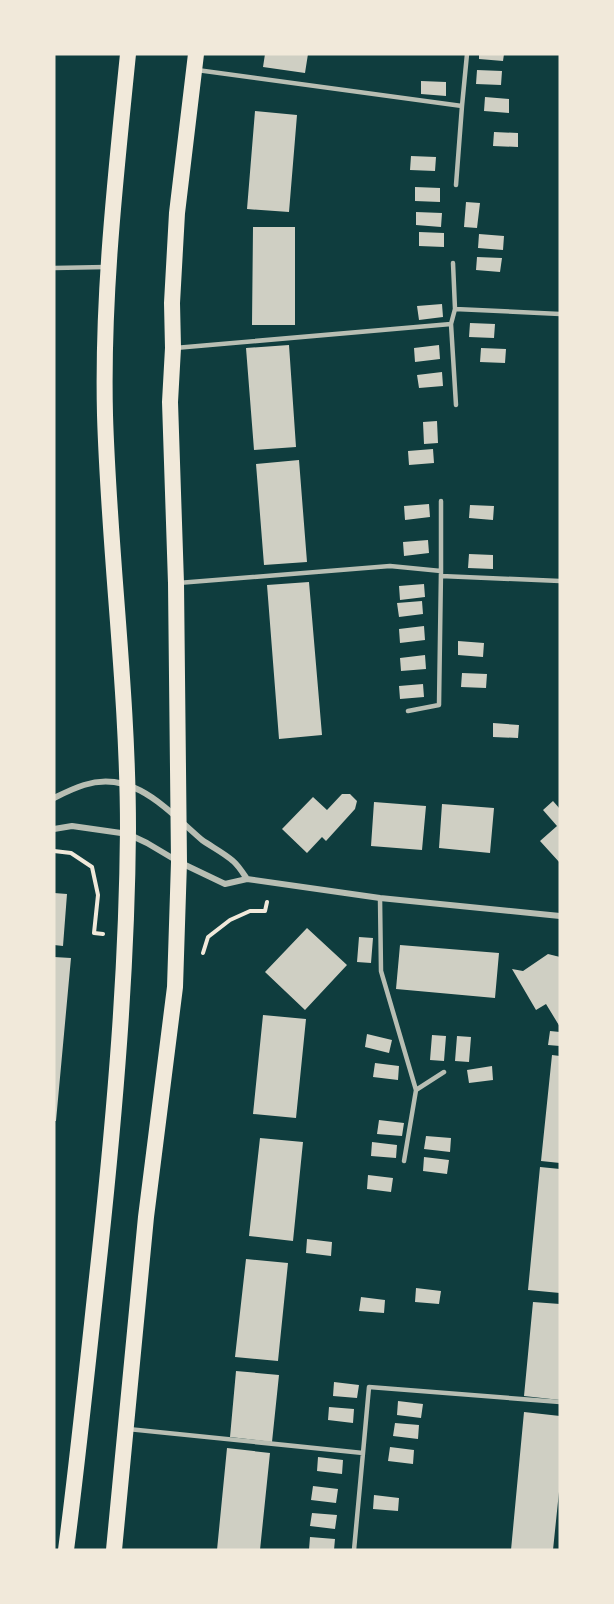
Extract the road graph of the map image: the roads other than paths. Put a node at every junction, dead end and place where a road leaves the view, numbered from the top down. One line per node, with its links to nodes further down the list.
1 (128, 54): 7 (highway)
2 (467, 54): 4 (lane)
3 (195, 62): 4 (lane); 12 (highway)
4 (462, 106): 5 (lane)
5 (456, 185)
6 (453, 263): 9 (lane)
7 (108, 267): 8 (lane); 19 (highway)
8 (54, 268)
9 (455, 309): 10 (lane); 11 (lane)
10 (560, 314)
11 (452, 324): 12 (lane); 13 (lane)
12 (173, 348): 17 (highway)
13 (456, 405)
14 (441, 501): 15 (lane)
15 (441, 574): 16 (lane); 17 (lane); 18 (lane)
16 (560, 581)
17 (176, 583): 21 (highway)
18 (408, 711)
19 (127, 786): 20 (street); 21 (street); 23 (highway)
20 (54, 798)
21 (177, 816): 24 (highway); 25 (street)
22 (54, 829): 23 (street)
23 (128, 834): 24 (street); 34 (highway)
24 (179, 862): 25 (street); 32 (highway)
25 (247, 879): 26 (street)
26 (380, 898): 27 (street); 29 (lane)
27 (560, 916)
28 (444, 1072): 29 (lane)
29 (416, 1090): 30 (lane)
30 (404, 1161)
31 (560, 1402): 33 (lane)
32 (126, 1428): 33 (lane); 35 (highway)
33 (363, 1453): 36 (lane)
34 (66, 1550)
35 (114, 1550)
36 (354, 1550)

